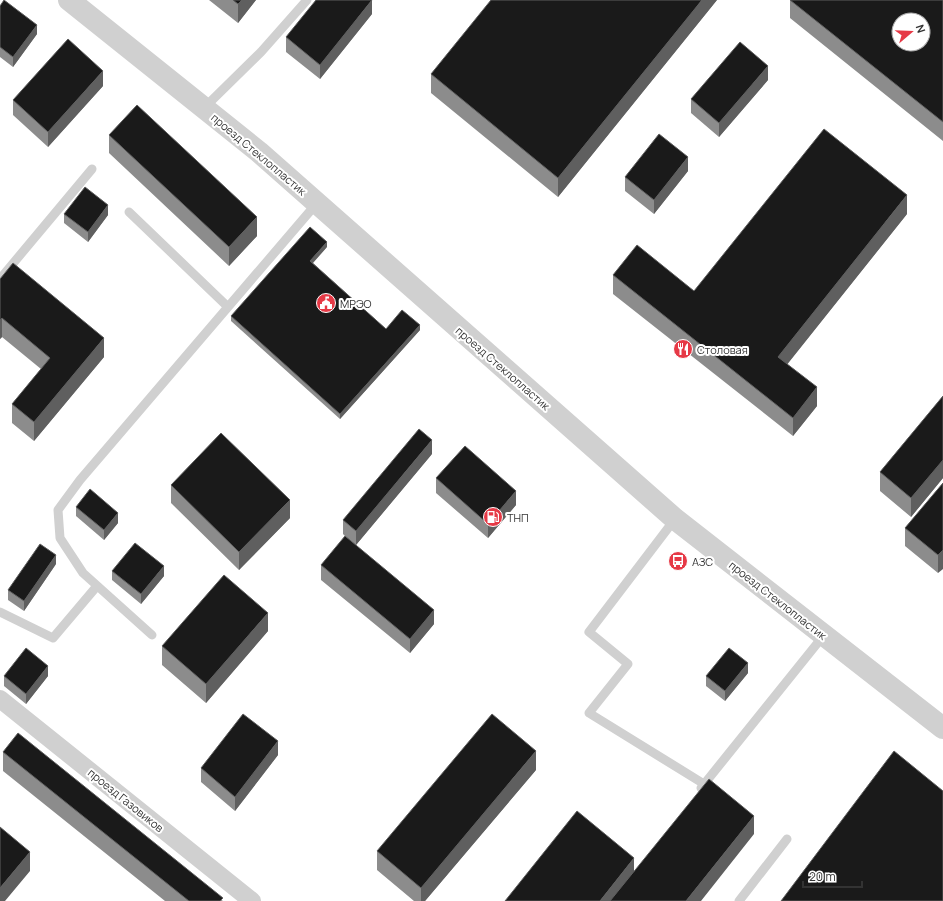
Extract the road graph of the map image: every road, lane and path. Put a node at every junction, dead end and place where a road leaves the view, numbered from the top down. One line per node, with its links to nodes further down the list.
1 (69, 0): 3 (street, проезд Стеклопластик)
2 (307, 0): 3 (lane)
3 (204, 108): 5 (street, проезд Стеклопластик)
4 (92, 170): 7 (lane)
5 (317, 203): 8 (lane); 9 (street, проезд Стеклопластик)
6 (129, 212): 8 (lane)
7 (0, 279)
8 (228, 307): 10 (lane)
9 (675, 519): 13 (street, проезд Стеклопластик); 16 (lane)
10 (97, 586): 11 (lane); 12 (lane)
11 (0, 612)
12 (152, 635)
13 (824, 635): 15 (street, проезд Стеклопластик); 16 (lane)
14 (0, 699): 19 (street, проезд Газовиков)
15 (943, 728)
16 (704, 784): 17 (lane)
17 (696, 794)
18 (787, 839): 20 (lane)
19 (252, 901)
20 (739, 901)

